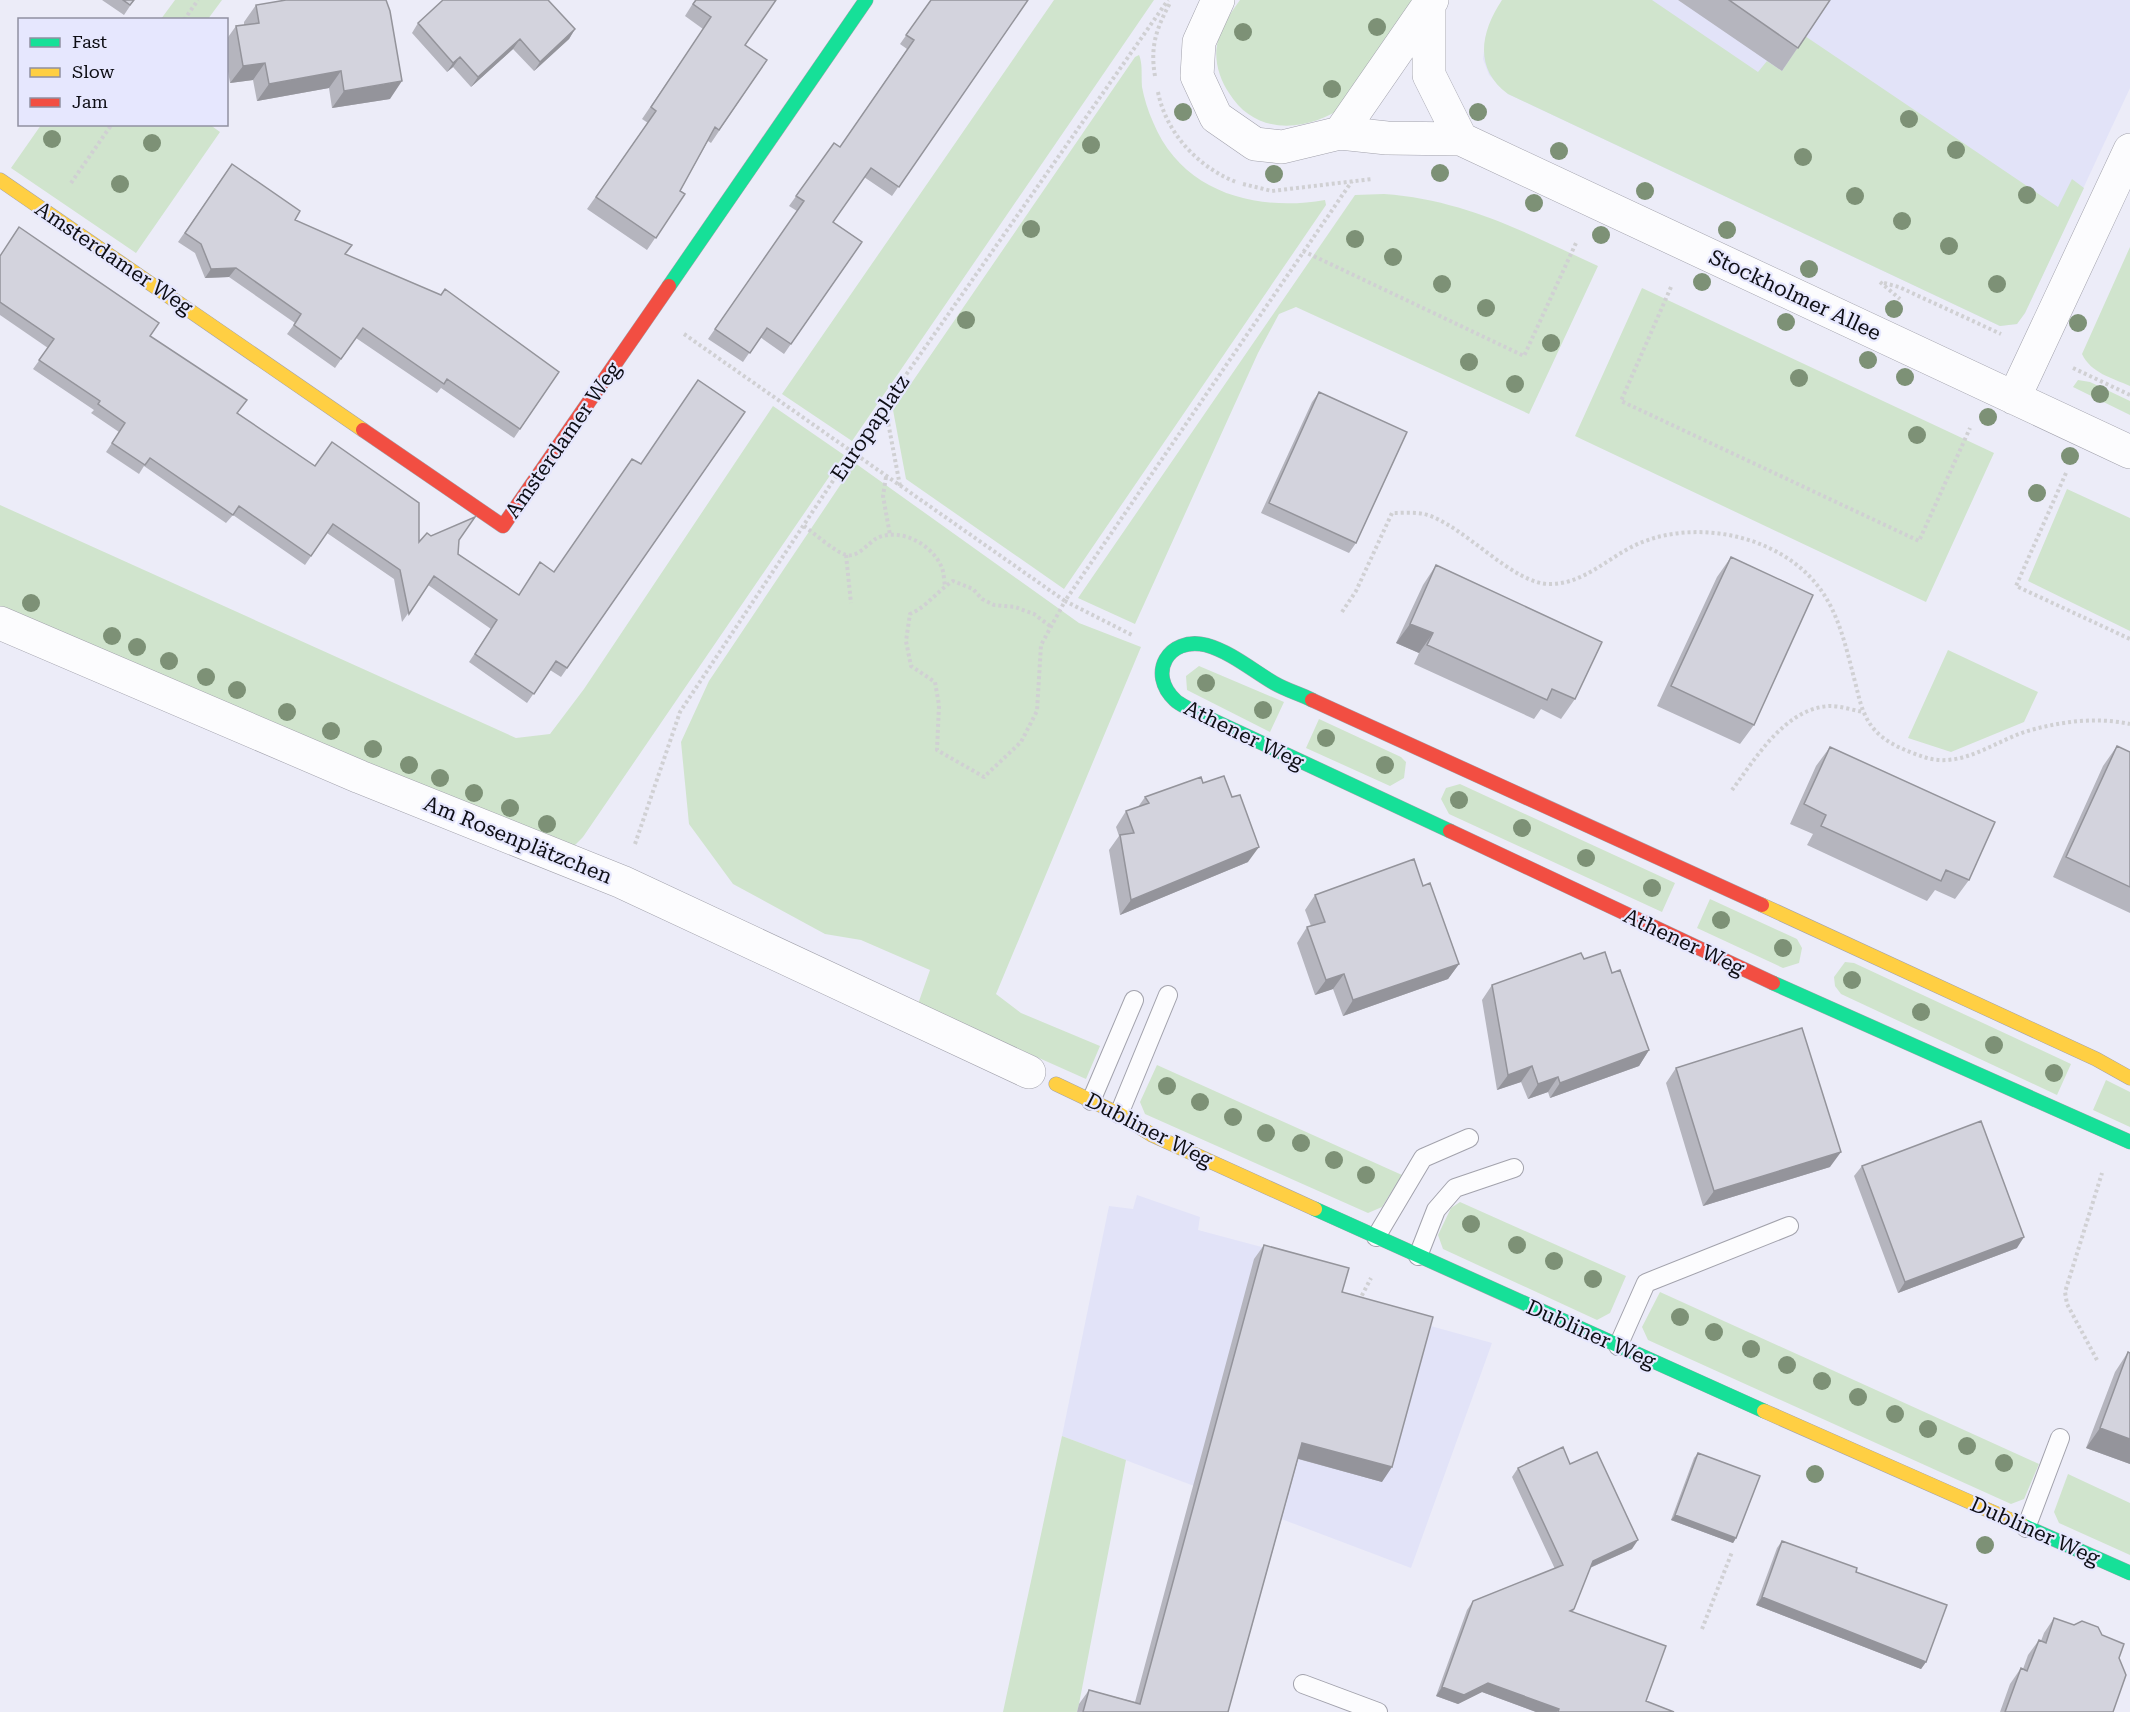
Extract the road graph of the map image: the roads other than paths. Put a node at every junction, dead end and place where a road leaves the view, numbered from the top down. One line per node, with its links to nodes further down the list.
1 (866, 0): 7 (street, Amsterdamer Weg)
2 (1218, 0): 4 (street)
3 (1430, 2): 4 (street); 5 (street)
4 (1341, 133): 5 (street, Stockholmer Allee)
5 (1461, 139): 8 (street, Stockholmer Allee)
6 (2130, 150): 8 (street)
7 (0, 180)
8 (2014, 398): 9 (street, Stockholmer Allee)
9 (2130, 452)
10 (0, 623): 13 (street, Am Rosenplätzchen)
11 (1168, 995): 16 (lane)
12 (1134, 1000): 15 (lane)
13 (1043, 1078): 15 (street, Dubliner Weg)
14 (2130, 1078): 18 (street, Athener Weg)
15 (1091, 1101): 16 (street, Dubliner Weg)
16 (1119, 1114): 21 (street, Dubliner Weg)
17 (1469, 1138): 21 (lane)
18 (2124, 1139)
19 (1514, 1168): 22 (lane)
20 (1789, 1226): 23 (lane)
21 (1376, 1237): 22 (street, Dubliner Weg)
22 (1418, 1256): 23 (street, Dubliner Weg)
23 (1618, 1346): 25 (street, Dubliner Weg)
24 (2060, 1438): 25 (lane)
25 (2026, 1528): 26 (street, Dubliner Weg)
26 (2130, 1573)
27 (1303, 1684): 28 (lane)
28 (1378, 1712)

